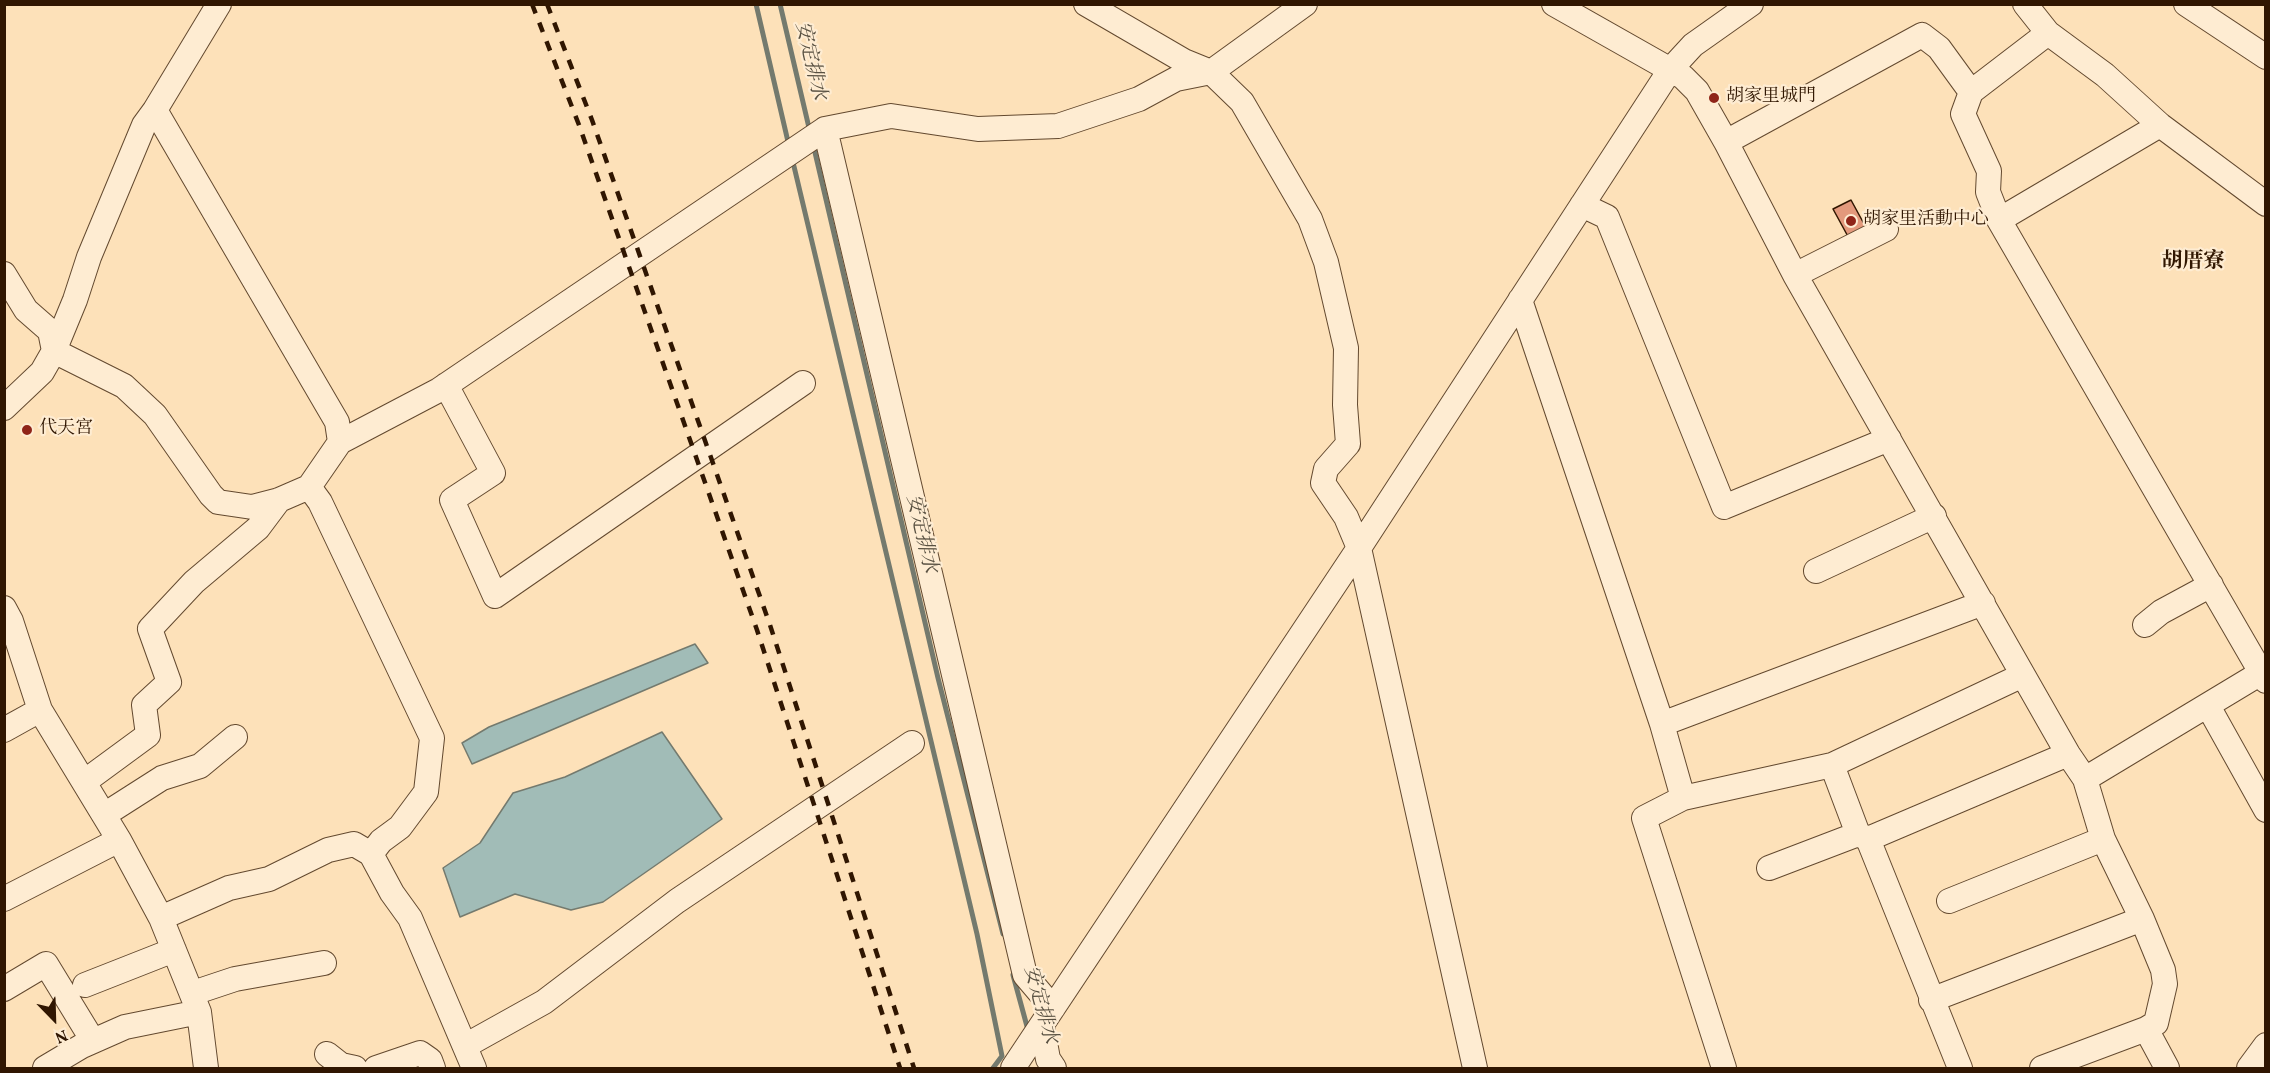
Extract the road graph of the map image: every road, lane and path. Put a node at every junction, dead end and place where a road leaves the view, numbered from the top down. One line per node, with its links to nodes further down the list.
1 (219, 4): 13 (street)
2 (1086, 4): 11 (street)
3 (1305, 4): 11 (street)
4 (1554, 4): 10 (street)
5 (2025, 4): 8 (street)
6 (2186, 4): 9 (street)
7 (1739, 8): 10 (street)
8 (2048, 33): 12 (street); 14 (street)
9 (2265, 57)
10 (1670, 70): 16 (street); 18 (street)
11 (1211, 72): 15 (street); 33 (street)
12 (1971, 92): 16 (street); 19 (street)
13 (155, 110): 24 (street); 29 (street)
14 (2160, 125): 17 (street); 19 (street)
15 (806, 142): 26 (street); 70 (street)
16 (1726, 142): 22 (street)
17 (2265, 204)
18 (1582, 205): 23 (street); 28 (street)
19 (1999, 220): 35 (street)
20 (1886, 229): 22 (street)
21 (4, 274): 24 (street)
22 (1794, 275): 28 (street)
23 (1520, 300): 33 (street); 43 (street)
24 (54, 351): 27 (street); 31 (street)
25 (803, 383): 26 (street)
26 (446, 385): 29 (street)
27 (4, 408)
28 (1889, 439): 32 (street)
29 (340, 442): 30 (street)
30 (309, 486): 31 (street); 57 (street)
31 (279, 500): 50 (street)
32 (1934, 516): 34 (street); 36 (street)
33 (1359, 548): 70 (street); 82 (street)
34 (1816, 571)
35 (2211, 585): 38 (street); 39 (street)
36 (1983, 603): 40 (street); 43 (street)
37 (4, 608): 42 (street)
38 (2145, 625)
39 (2264, 674): 41 (street)
40 (2024, 675): 47 (street); 48 (street)
41 (2208, 706): 49 (street); 52 (street)
42 (40, 710): 44 (street); 50 (street)
43 (1662, 724): 51 (street)
44 (4, 730)
45 (235, 737): 53 (street)
46 (912, 742): 73 (street)
47 (2068, 754): 49 (street); 54 (street)
48 (1832, 765): 51 (street); 54 (street)
49 (2085, 779): 55 (street)
50 (84, 782): 53 (street)
51 (1683, 798): 83 (street)
52 (2265, 810)
53 (104, 815): 56 (street)
54 (1863, 837): 58 (street); 67 (street)
55 (2103, 839): 60 (street); 62 (street)
56 (119, 840): 59 (street); 61 (street)
57 (371, 854): 61 (street); 73 (street)
58 (1769, 868)
59 (4, 899)
60 (1949, 902)
61 (161, 918): 63 (street)
62 (2142, 920): 67 (street); 69 (street)
63 (174, 950): 65 (street); 68 (street)
64 (324, 963): 68 (street)
65 (85, 985)
66 (4, 989): 71 (street)
67 (1931, 1000): 84 (street)
68 (196, 1003): 71 (street); 76 (street)
69 (2146, 1029): 85 (street); 86 (street)
70 (1034, 1038): 81 (street)
71 (93, 1041): 75 (street)
72 (2265, 1045): 87 (street)
73 (465, 1046): 80 (street)
74 (327, 1054): 77 (street)
75 (45, 1068)
76 (206, 1068)
77 (355, 1068)
78 (376, 1068): 79 (street)
79 (433, 1068)
80 (474, 1068)
81 (1054, 1068)
82 (1475, 1068)
83 (1724, 1068)
84 (1960, 1068)
85 (2042, 1068)
86 (2167, 1068)
87 (2249, 1068)

